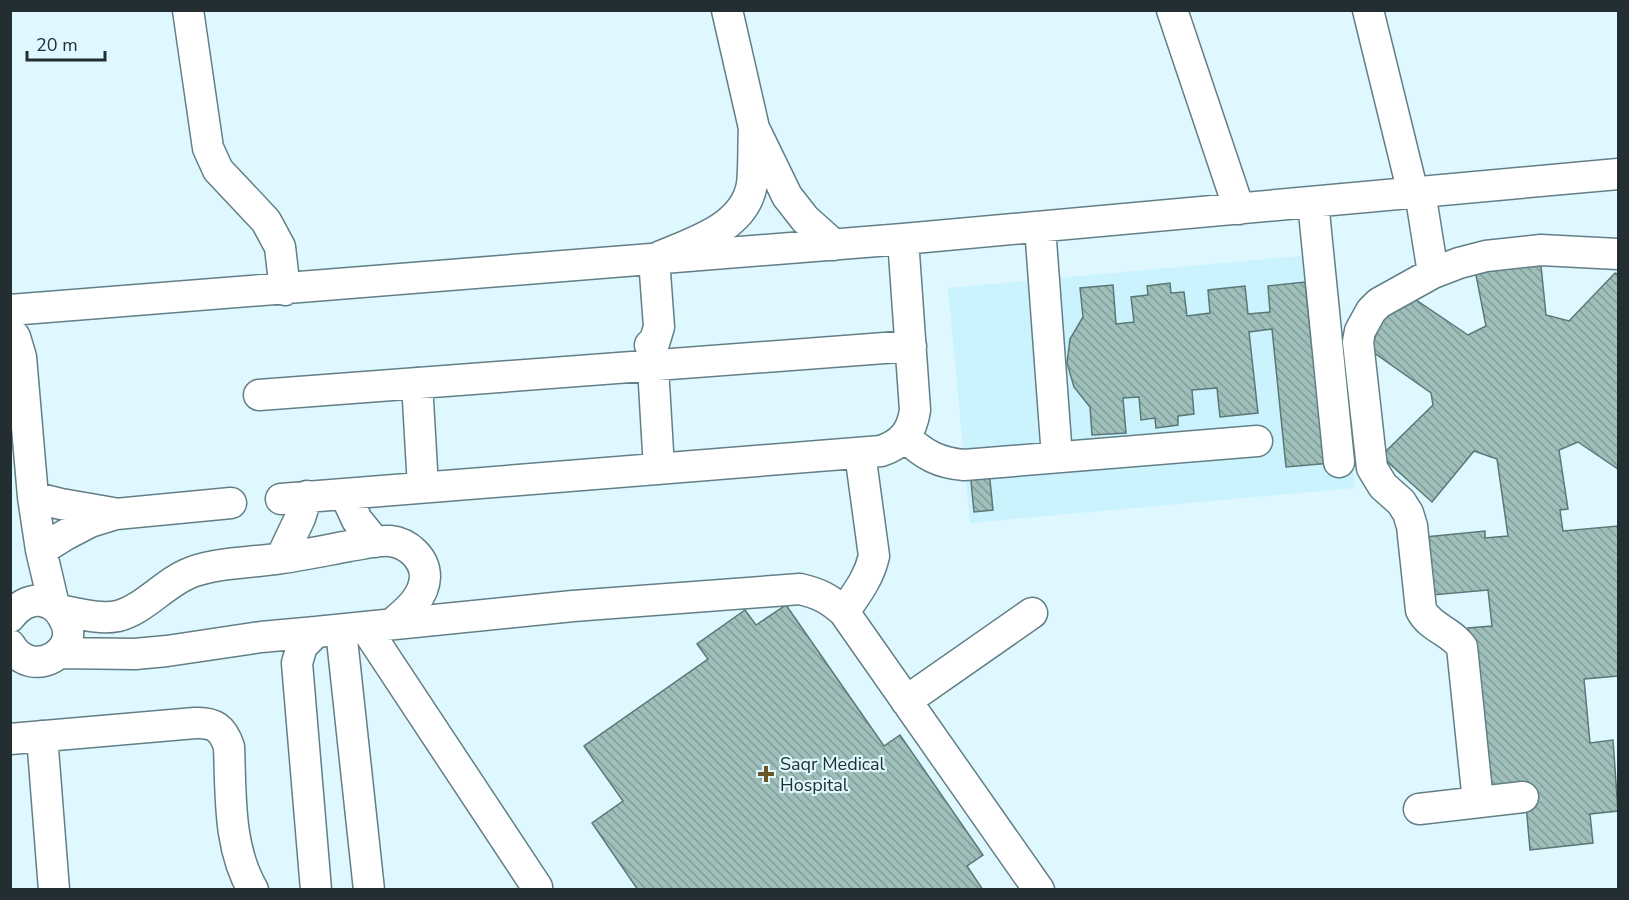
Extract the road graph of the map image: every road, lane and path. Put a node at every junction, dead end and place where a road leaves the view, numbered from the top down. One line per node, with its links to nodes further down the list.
1 (188, 10): 16 (street)
2 (727, 10): 5 (street)
3 (1172, 10): 9 (street)
4 (1368, 10): 7 (street)
5 (754, 128): 12 (street); 14 (street)
6 (1618, 174): 7 (street)
7 (1416, 193): 8 (street); 15 (street)
8 (1313, 202): 9 (street); 27 (street)
9 (1239, 209): 10 (street)
10 (1040, 227): 11 (street); 26 (street)
11 (903, 239): 12 (street); 19 (street)
12 (834, 245): 14 (street)
13 (1618, 254): 15 (street)
14 (645, 259): 16 (street); 20 (street)
15 (1433, 273): 48 (street)
16 (285, 290): 17 (street)
17 (10, 310)
18 (10, 331): 31 (street)
19 (911, 346): 20 (street); 23 (street)
20 (653, 358): 21 (street); 28 (street)
21 (417, 383): 22 (street); 29 (street)
22 (259, 395)
23 (906, 437): 25 (street); 26 (street)
24 (1257, 441): 26 (street)
25 (861, 453): 28 (street); 38 (street)
26 (1057, 457)
27 (1339, 462)
28 (659, 469): 29 (street)
29 (423, 488): 30 (street)
30 (345, 494): 34 (street); 36 (street)
31 (33, 497): 33 (street); 35 (street)
32 (231, 503): 33 (street)
33 (116, 514): 35 (street)
34 (375, 542): 36 (street); 41 (street)
35 (41, 550): 37 (street)
36 (280, 558): 37 (street)
37 (57, 608): 40 (street); 43 (street)
38 (844, 612): 41 (street); 44 (street)
39 (1032, 613): 44 (street)
40 (12, 614)
41 (353, 628): 43 (street); 51 (street); 53 (street); 54 (street)
42 (13, 653): 43 (street)
43 (60, 653)
44 (906, 701): 55 (street)
45 (42, 736): 46 (street); 50 (street); 52 (street)
46 (10, 739)
47 (1523, 797): 48 (street)
48 (1478, 802): 49 (street)
49 (1419, 809)
50 (249, 883)
51 (537, 889)
52 (54, 890)
53 (316, 890)
54 (369, 890)
55 (1039, 890)

